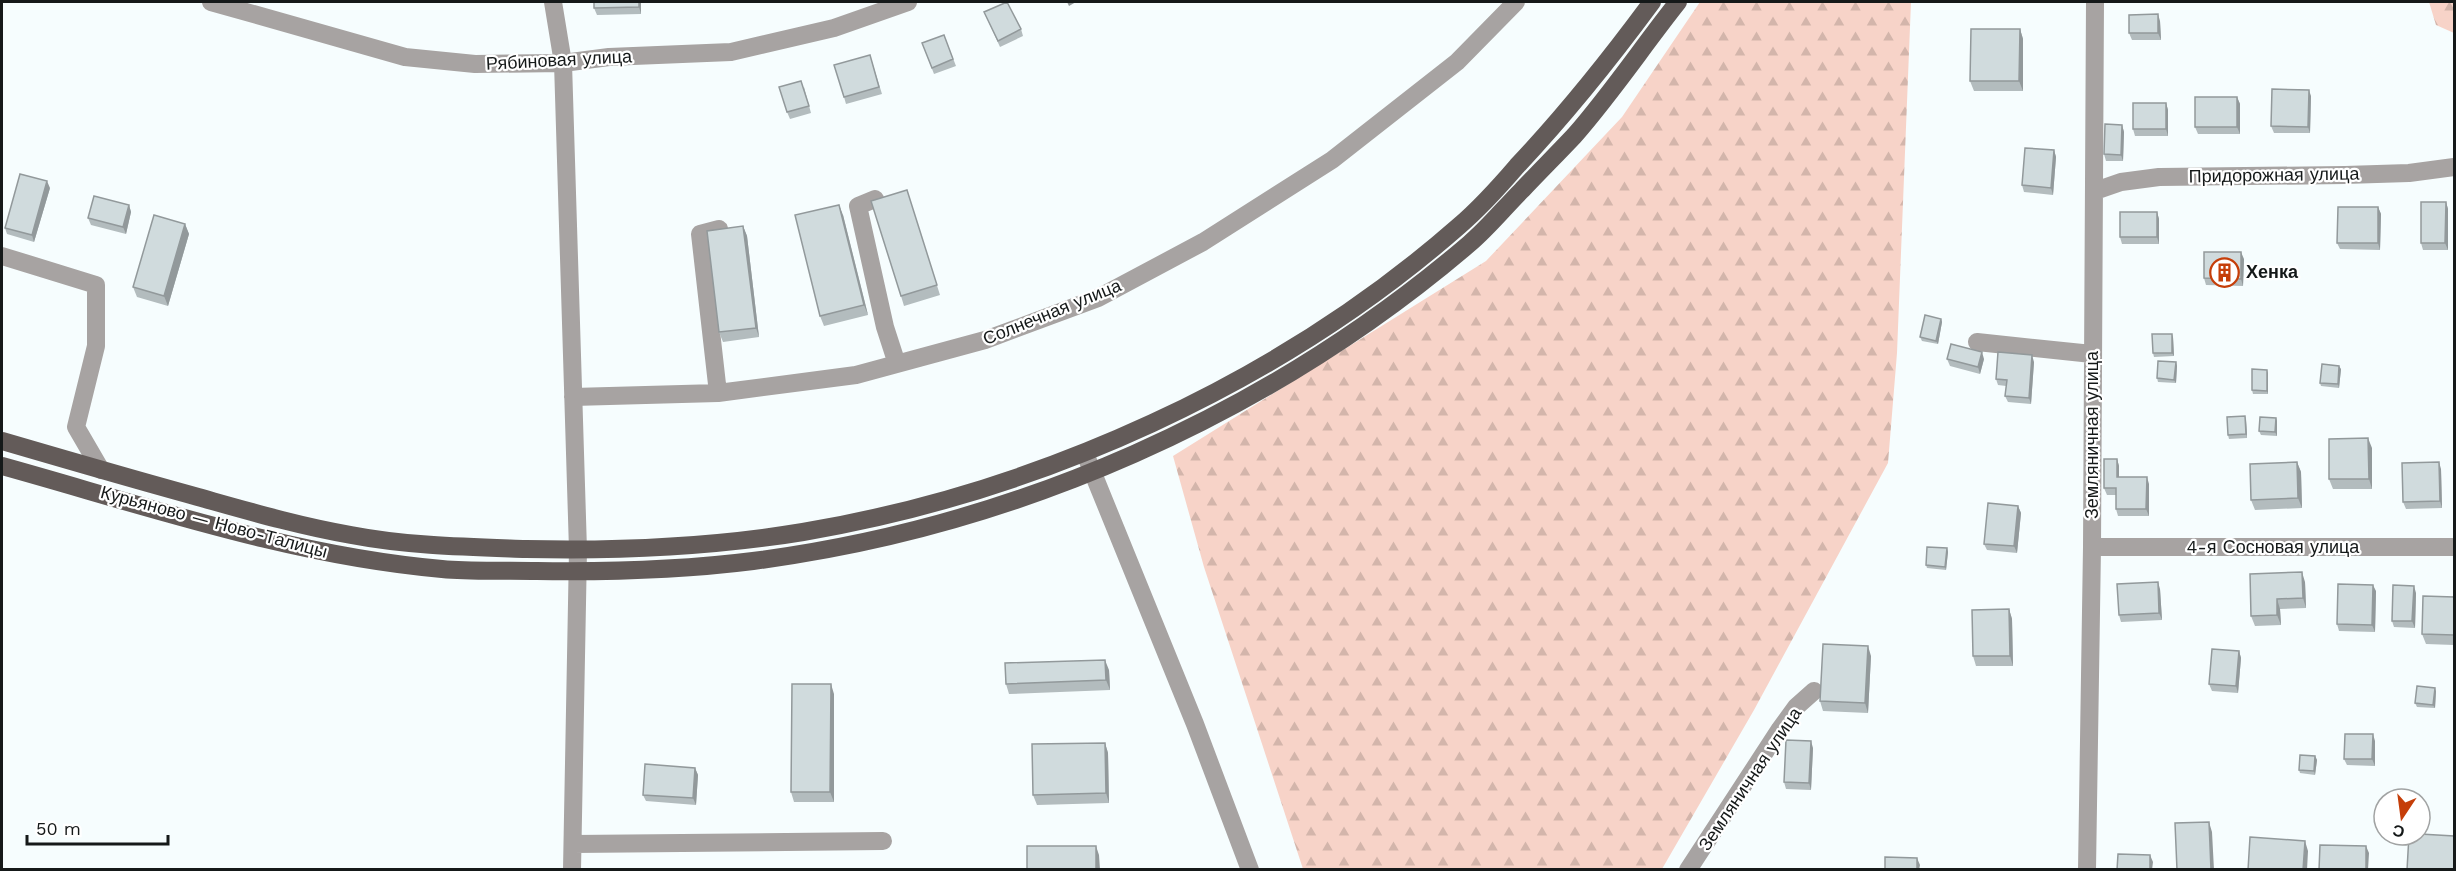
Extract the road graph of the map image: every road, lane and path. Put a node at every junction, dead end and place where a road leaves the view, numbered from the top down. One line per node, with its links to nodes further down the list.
1 (211, 2): 8 (street, Рябиновая улица)
2 (553, 2): 8 (street)
3 (908, 2): 8 (street, Рябиновая улица)
4 (1515, 2): 16 (street, Солнечная улица)
5 (1652, 2): 20 (main road, Курьяново — Ново-Талицы)
6 (1678, 2): 23 (main road, Курьяново — Ново-Талицы)
7 (2095, 2): 10 (street, Земляничная улица)
8 (563, 63): 18 (street)
9 (2454, 167): 10 (street, Придорожная улица)
10 (2095, 191): 15 (street, Земляничная улица)
11 (875, 199): 16 (street)
12 (719, 229): 17 (street)
13 (2, 256): 22 (street)
14 (1977, 342): 15 (street)
15 (2092, 354): 24 (street, Земляничная улица)
16 (897, 364): 17 (street, Солнечная улица)
17 (718, 393): 18 (street, Солнечная улица)
18 (573, 397): 26 (street)
19 (2, 441): 22 (main road, Курьяново — Ново-Талицы)
20 (1084, 452): 23 (street); 26 (main road, Курьяново — Ново-Талицы)
21 (2, 466): 27 (main road, Курьяново — Ново-Талицы)
22 (101, 470): 26 (main road, Курьяново — Ново-Талицы)
23 (1092, 472): 27 (main road, Курьяново — Ново-Талицы); 32 (street)
24 (2092, 547): 25 (street, 4-я Сосновая улица); 34 (street, Земляничная улица)
25 (2454, 547)
26 (578, 550): 27 (street)
27 (578, 572): 30 (street)
28 (1814, 691): 33 (street, Земляничная улица)
29 (883, 841): 30 (street)
30 (573, 844): 31 (street)
31 (572, 870)
32 (1250, 870)
33 (1688, 870)
34 (2087, 870)

